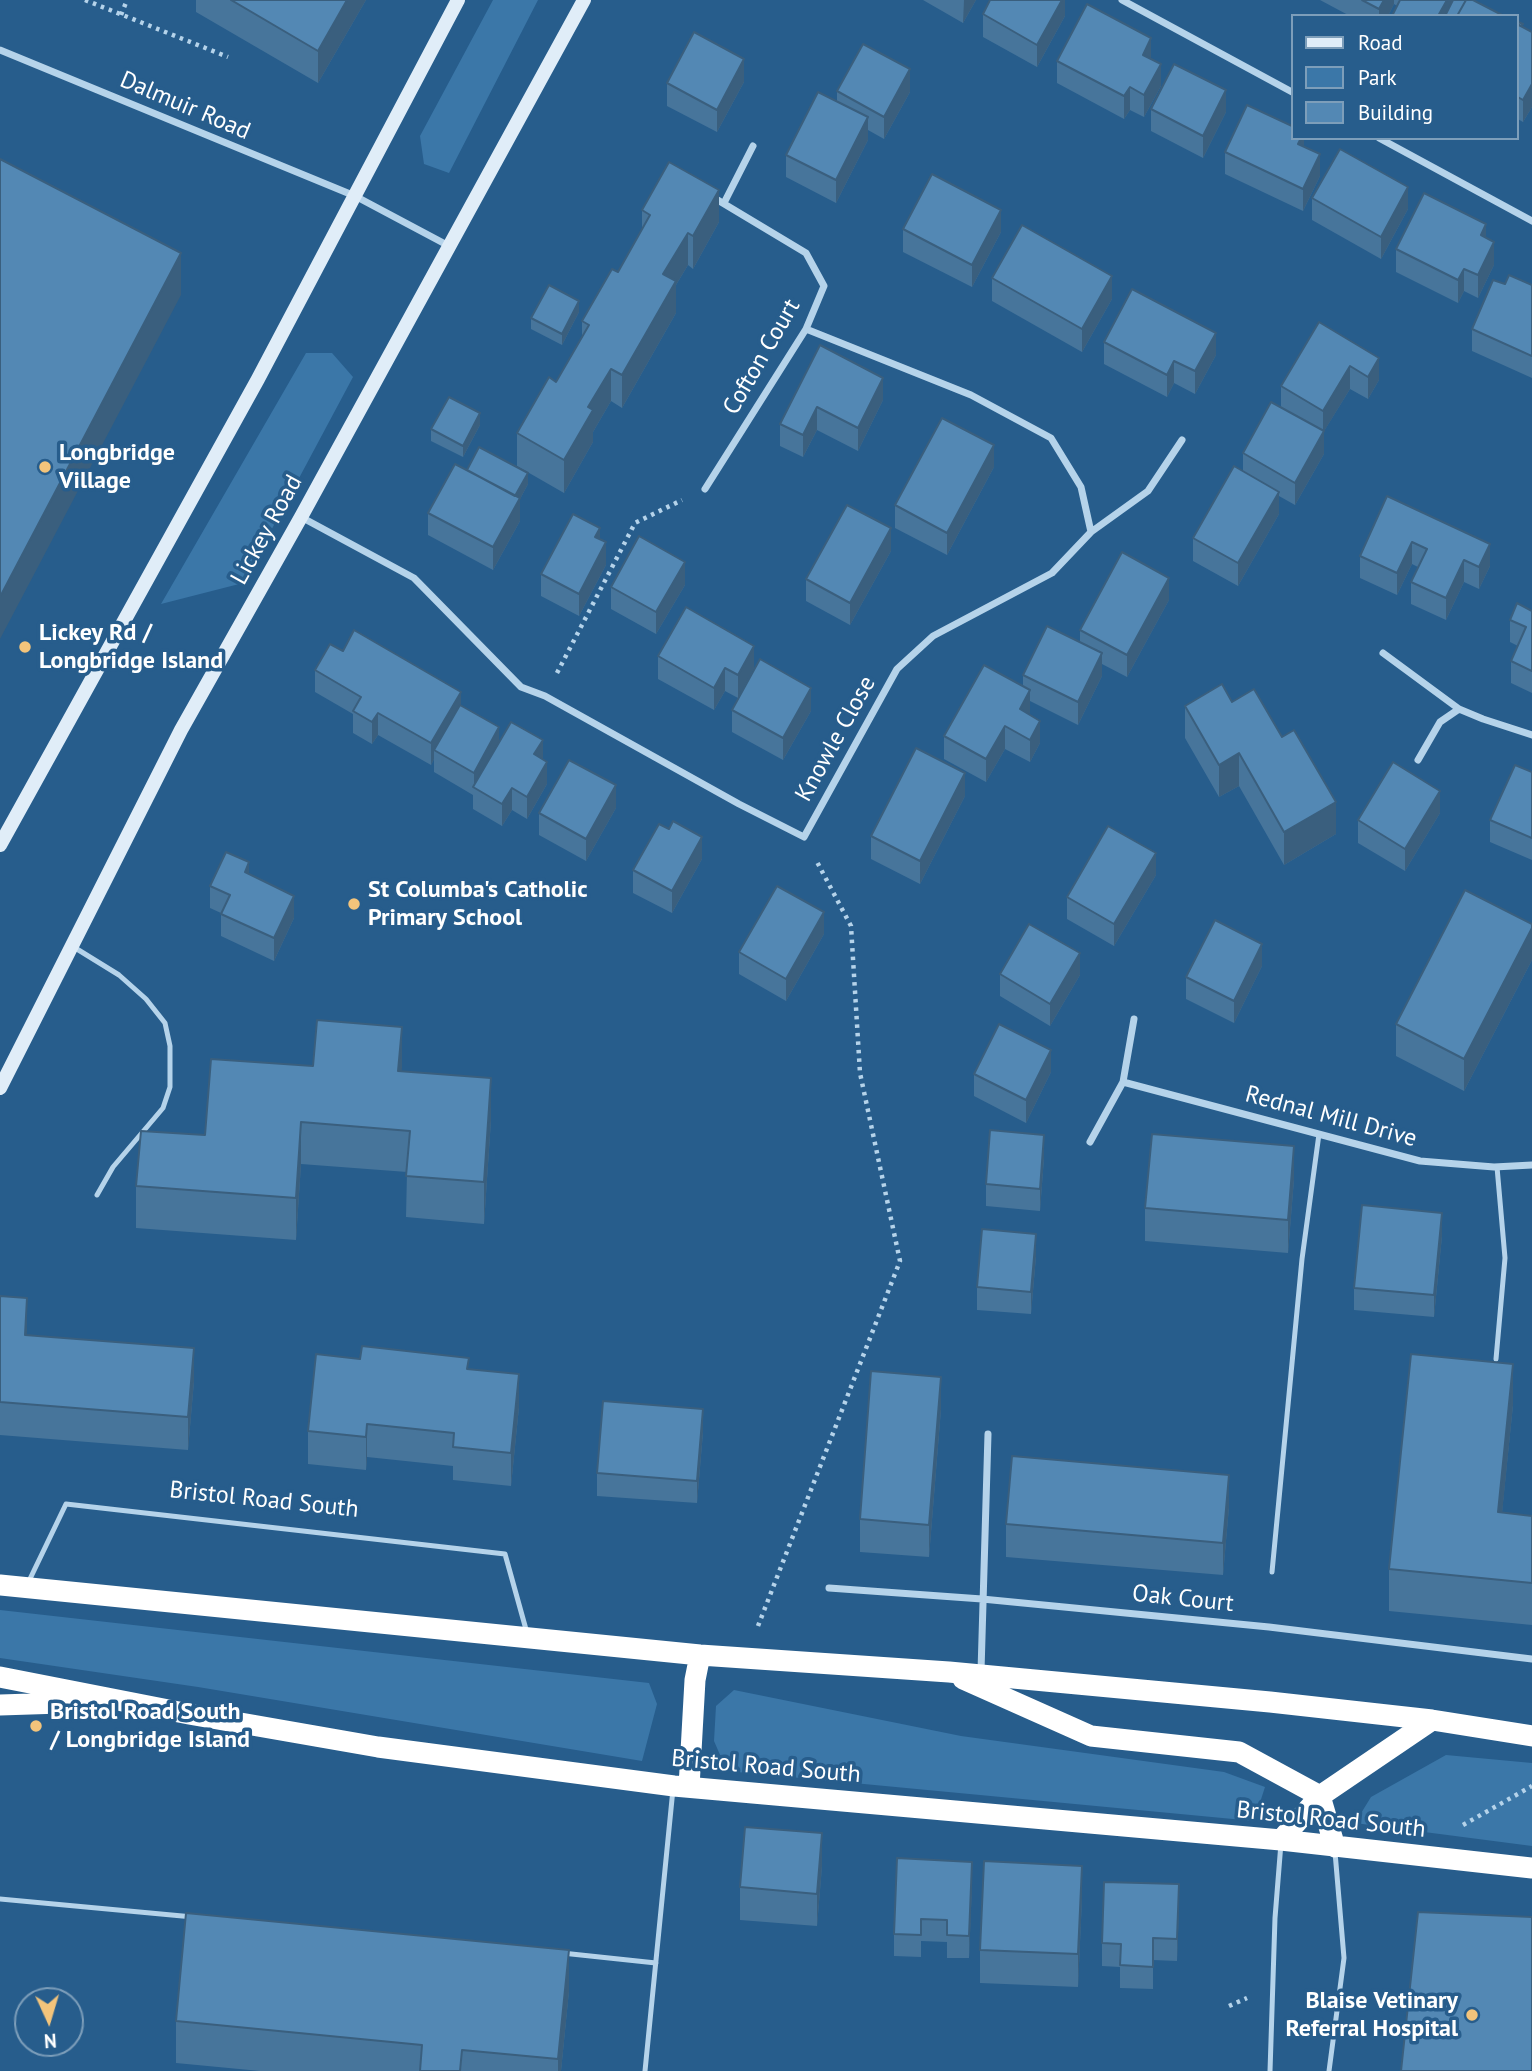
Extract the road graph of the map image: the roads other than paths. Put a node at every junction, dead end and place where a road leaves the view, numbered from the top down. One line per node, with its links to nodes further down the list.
1 (458, 0): 9 (main road)
2 (584, 0): 12 (main road, Lickey Road)
3 (1122, 0): 5 (street)
4 (0, 50): 9 (street, Dalmuir Road)
5 (1290, 91)
6 (1383, 140): 11 (street)
7 (753, 146): 10 (street)
8 (701, 190): 10 (street, Cofton Court)
9 (355, 197): 12 (street, Dalmuir Road); 22 (main road)
10 (724, 203): 13 (street, Cofton Court)
11 (1532, 221)
12 (450, 246): 16 (main road, Lickey Road)
13 (806, 329): 15 (street, Cofton Court); 17 (street)
14 (1182, 440): 17 (street, Knowle Close)
15 (705, 489)
16 (301, 517): 17 (street, Knowle Close); 23 (main road, Lickey Road)
17 (1091, 532)
18 (1383, 653): 19 (street)
19 (1459, 709): 20 (street); 21 (street)
20 (1532, 735)
21 (1418, 760)
22 (0, 845)
23 (72, 946): 26 (main road, Lickey Road); 31 (lane)
24 (1134, 1019): 25 (street)
25 (1123, 1083): 27 (street, Rednal Mill Drive); 28 (street)
26 (0, 1088)
27 (1319, 1134): 30 (street, Rednal Mill Drive); 34 (lane)
28 (1090, 1142)
29 (1532, 1165): 30 (street, Rednal Mill Drive)
30 (1497, 1167): 32 (lane)
31 (97, 1195)
32 (1496, 1359)
33 (988, 1434): 38 (street)
34 (1272, 1572)
35 (0, 1585): 36 (highway)
36 (26, 1588): 39 (highway); 39 (lane, Bristol Road South)
37 (829, 1588): 38 (street, Oak Court)
38 (982, 1599): 41 (street, Oak Court); 43 (street)
39 (528, 1637): 40 (highway)
40 (700, 1655): 42 (highway); 49 (highway)
41 (1532, 1659)
42 (949, 1672): 43 (highway); 50 (highway)
43 (981, 1675): 47 (highway)
44 (0, 1677): 45 (highway, Bristol Road South)
45 (122, 1701): 46 (highway); 49 (highway, Bristol Road South)
46 (0, 1705)
47 (1432, 1720): 48 (highway); 50 (highway)
48 (1532, 1736)
49 (681, 1787): 51 (highway, Bristol Road South); 57 (lane)
50 (1320, 1796): 51 (highway); 52 (highway)
51 (1281, 1840): 52 (highway, Bristol Road South); 59 (lane)
52 (1335, 1847): 53 (highway, Bristol Road South); 60 (lane)
53 (1532, 1868)
54 (0, 1899): 55 (lane)
55 (198, 1918)
56 (553, 1952): 57 (lane)
57 (656, 1963): 58 (lane)
58 (645, 2071)
59 (1270, 2071)
60 (1329, 2071)

